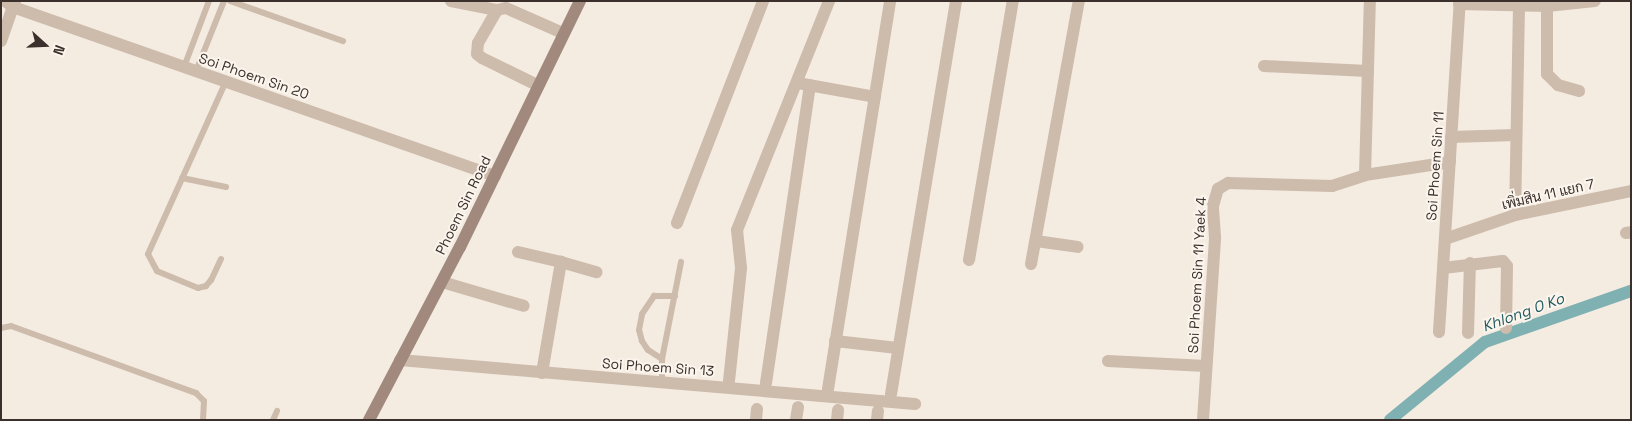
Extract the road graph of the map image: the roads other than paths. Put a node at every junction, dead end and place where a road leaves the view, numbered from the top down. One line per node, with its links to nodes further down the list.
1 (209, 1): 24 (lane)
2 (224, 1): 24 (lane)
3 (230, 1): 22 (lane)
4 (451, 1): 19 (street)
5 (580, 1): 20 (street, Phoem Sin Road)
6 (763, 1): 41 (street)
7 (829, 1): 27 (street)
8 (890, 1): 31 (street)
9 (956, 1): 62 (street)
10 (1013, 1): 47 (street)
11 (1079, 1): 43 (street)
12 (1370, 1): 25 (street)
13 (1595, 1): 16 (street)
14 (11, 3): 21 (street); 24 (street, Soi Phoem Sin 20)
15 (1460, 3): 17 (street); 33 (street, Soi Phoem Sin 11)
16 (1565, 3): 18 (street)
17 (1519, 6): 18 (street); 32 (street)
18 (1547, 6): 30 (street)
19 (497, 10): 20 (street); 28 (street)
20 (563, 33): 28 (street, Phoem Sin Road)
21 (1, 41)
22 (343, 41)
23 (1264, 66): 25 (street)
24 (190, 69): 26 (street, Soi Phoem Sin 20)
25 (1368, 70): 35 (street)
26 (226, 81): 36 (street, Soi Phoem Sin 20); 37 (lane)
27 (796, 83): 29 (street); 68 (street)
28 (537, 85): 36 (street, Phoem Sin Road)
29 (810, 85): 31 (street); 69 (street)
30 (1578, 90)
31 (875, 97): 61 (street)
32 (1516, 135): 33 (street); 40 (street)
33 (1451, 137): 34 (street, Soi Phoem Sin 11)
34 (1450, 162): 35 (street, Soi Phoem Sin 11 Yaek 4); 42 (street, Soi Phoem Sin 11)
35 (1365, 175): 66 (street, Soi Phoem Sin 11 Yaek 4)
36 (495, 176): 54 (street, Phoem Sin Road)
37 (182, 178): 38 (lane); 46 (lane)
38 (226, 187)
39 (1631, 191): 40 (street, เพิ่มสิน 11 แยก 7)
40 (1515, 215): 42 (street, เพิ่มสิน 11 แยก 7)
41 (677, 223)
42 (1445, 239): 52 (street, Soi Phoem Sin 11)
43 (1036, 241): 44 (street); 51 (street)
44 (1078, 247)
45 (518, 252): 48 (street)
46 (221, 259)
47 (969, 260)
48 (561, 262): 53 (street); 67 (street)
49 (681, 262): 55 (lane)
50 (1470, 263): 52 (street); 58 (street); 60 (street)
51 (1032, 264)
52 (1443, 268): 59 (street, Soi Phoem Sin 11)
53 (597, 272)
54 (442, 282): 56 (street); 64 (street, Phoem Sin Road)
55 (675, 296): 63 (lane); 63 (lane)
56 (524, 306)
57 (1, 328): 75 (lane)
58 (1506, 328)
59 (1440, 332)
60 (1468, 333)
61 (835, 341): 62 (street); 71 (street)
62 (898, 348): 72 (street)
63 (662, 359): 70 (lane)
64 (400, 360): 67 (street, Soi Phoem Sin 13); 77 (street, Phoem Sin Road)
65 (1108, 361): 66 (street)
66 (1206, 366): 78 (street, Soi Phoem Sin 11 Yaek 4)
67 (542, 373): 70 (street, Soi Phoem Sin 13)
68 (729, 381)
69 (766, 383)
70 (662, 384): 73 (street, Soi Phoem Sin 13)
71 (828, 389)
72 (891, 394)
73 (915, 404)
74 (277, 411): 76 (lane)
75 (203, 420)
76 (274, 420)
77 (369, 420)
78 (1203, 420)

